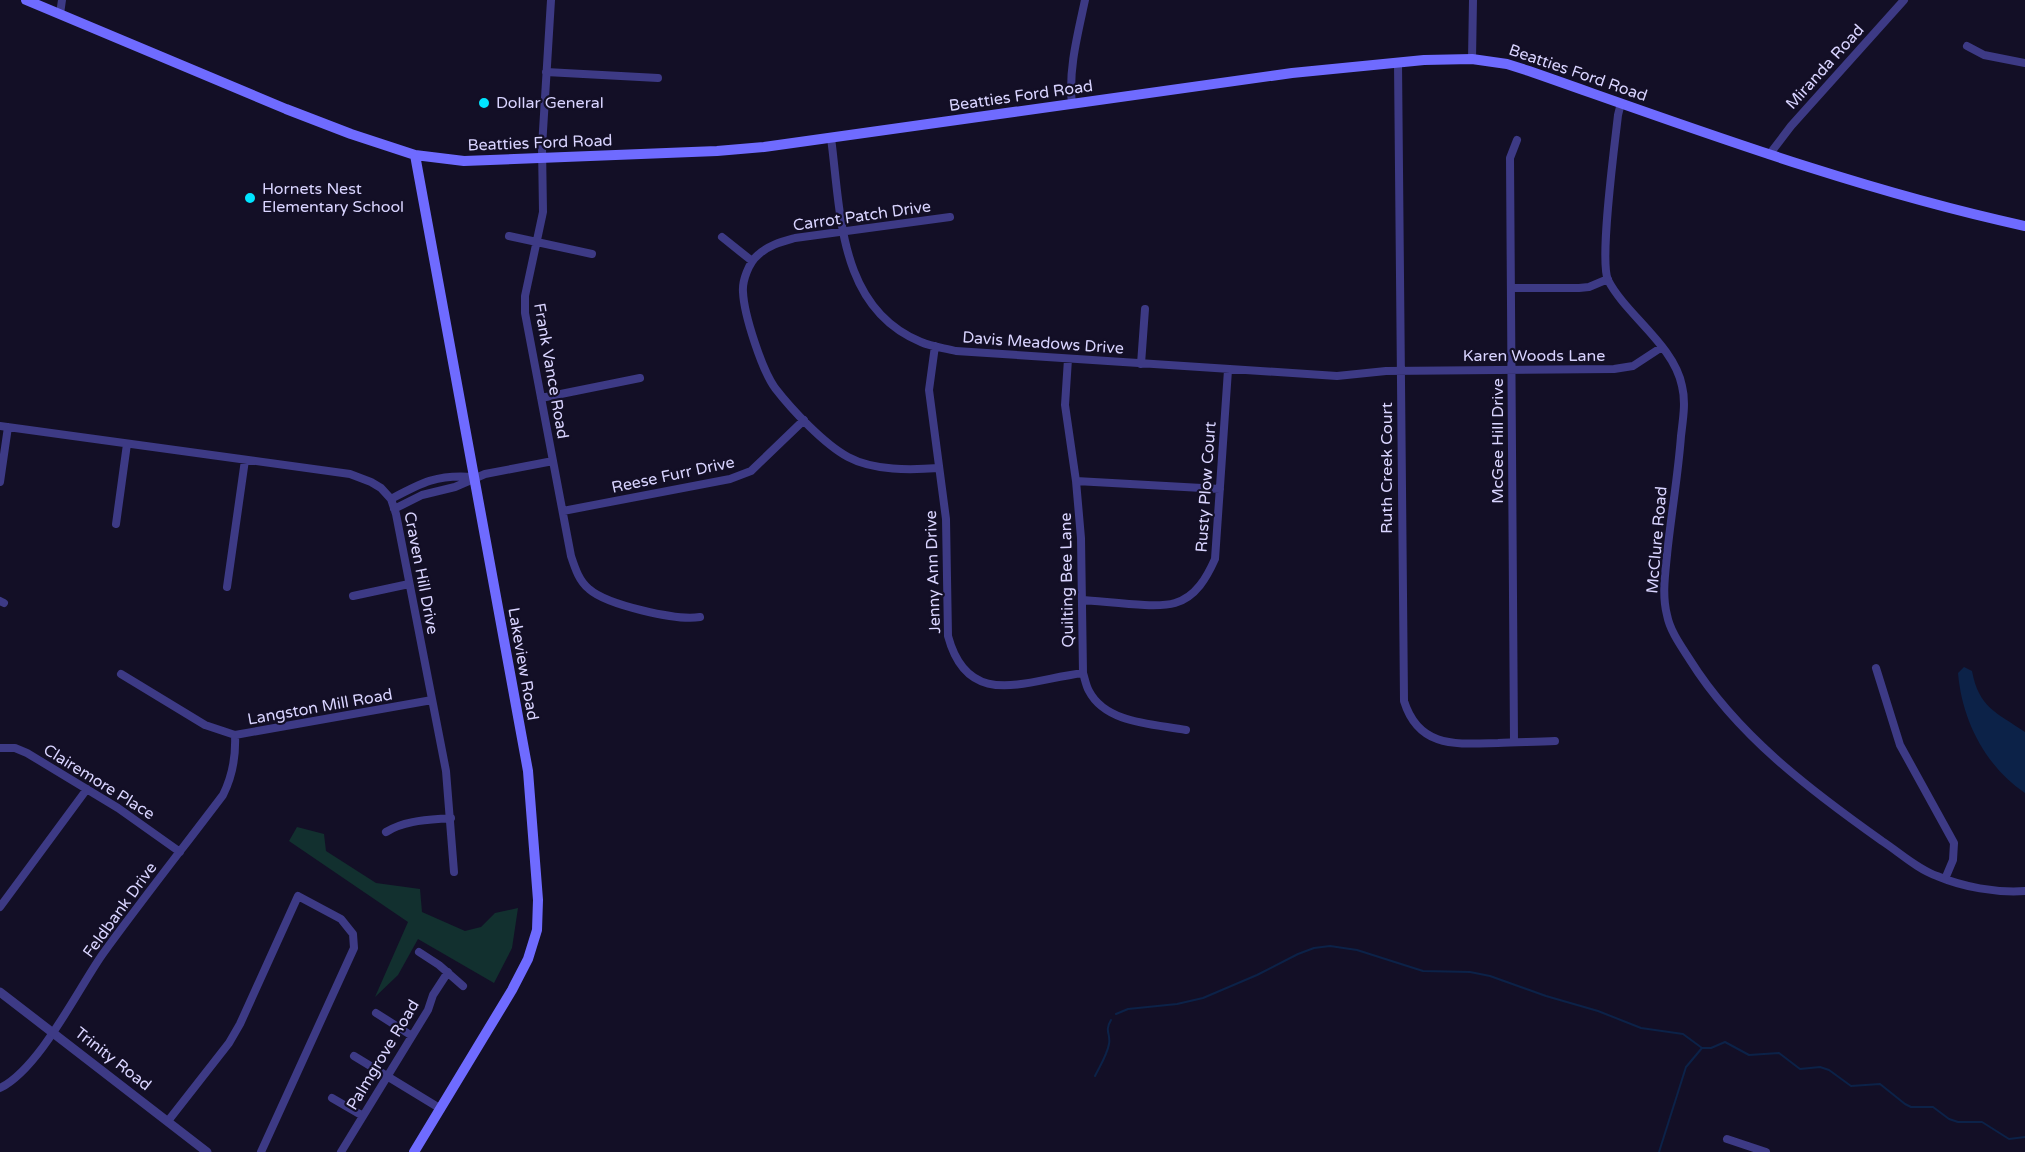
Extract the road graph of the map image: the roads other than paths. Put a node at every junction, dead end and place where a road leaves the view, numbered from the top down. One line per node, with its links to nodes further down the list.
1 (62, 0): 7 (street)
2 (551, 0): 12 (street, Frank Vance Road)
3 (1085, 0): 15 (street)
4 (1473, 0): 9 (street)
5 (1904, 0): 19 (street, Miranda Road)
6 (34, 1): 7 (main road, Beatties Ford Road)
7 (60, 14): 18 (main road, Beatties Ford Road)
8 (1967, 46): 11 (street)
9 (1472, 59): 10 (main road, Beatties Ford Road); 14 (main road, Beatties Ford Road)
10 (1398, 63): 15 (main road, Beatties Ford Road); 38 (street, Ruth Creek Court)
11 (2025, 63)
12 (546, 72): 13 (street); 20 (street, Frank Vance Road)
13 (658, 78)
14 (1621, 103): 19 (main road, Beatties Ford Road); 29 (street)
15 (1072, 104): 16 (main road, Beatties Ford Road)
16 (831, 138): 20 (main road, Beatties Ford Road); 23 (street, Davis Meadows Drive)
17 (1517, 141): 30 (street, McGee Hill Drive)
18 (415, 155): 20 (main road, Beatties Ford Road); 47 (main road, Lakeview Road)
19 (1769, 155): 22 (main road, Beatties Ford Road)
20 (542, 159): 26 (street, Frank Vance Road)
21 (950, 217): 23 (street, Carrot Patch Drive)
22 (2025, 226)
23 (843, 233): 28 (street, Carrot Patch Drive); 32 (street, Davis Meadows Drive)
24 (509, 236): 26 (street)
25 (722, 237): 28 (street)
26 (537, 243): 27 (street); 40 (street, Frank Vance Road)
27 (592, 254)
28 (752, 261): 41 (street)
29 (1608, 279): 30 (street); 33 (street, McClure Road)
30 (1511, 288): 36 (street, McGee Hill Drive)
31 (1145, 309): 35 (street)
32 (934, 346): 34 (street, Davis Meadows Drive); 46 (street, Jenny Ann Drive)
33 (1662, 347): 36 (street, Karen Woods Lane); 74 (street, McClure Road)
34 (1068, 359): 35 (street, Davis Meadows Drive); 48 (street, Quilting Bee Lane)
35 (1141, 364): 37 (street, Davis Meadows Drive)
36 (1511, 369): 38 (street, Karen Woods Lane); 67 (street, McGee Hill Drive)
37 (1228, 370): 38 (street, Davis Meadows Drive); 50 (street, Rusty Plow Court)
38 (1400, 371): 67 (street, Ruth Creek Court)
39 (640, 378): 40 (street)
40 (541, 398): 45 (street, Frank Vance Road)
41 (804, 420): 46 (street); 53 (street, Reese Furr Drive)
42 (4, 426): 43 (street, Craven Hill Drive); 49 (street)
43 (127, 444): 44 (street, Craven Hill Drive); 54 (street)
44 (245, 460): 51 (street, Craven Hill Drive); 56 (street)
45 (553, 461): 47 (street); 53 (street, Frank Vance Road)
46 (939, 468): 61 (street, Jenny Ann Drive)
47 (474, 477): 51 (street); 52 (street); 88 (main road, Lakeview Road)
48 (1076, 481): 50 (street); 58 (street, Quilting Bee Lane)
49 (0, 482)
50 (1220, 489): 58 (street, Rusty Plow Court)
51 (391, 499): 52 (street, Craven Hill Drive)
52 (394, 509): 55 (street, Craven Hill Drive)
53 (563, 511): 59 (street, Frank Vance Road)
54 (116, 524)
55 (409, 584): 57 (street); 63 (street, Craven Hill Drive)
56 (227, 587)
57 (353, 596)
58 (1082, 600): 61 (street, Quilting Bee Lane)
59 (700, 617)
60 (1876, 668): 74 (street)
61 (1083, 673): 64 (street, Quilting Bee Lane)
62 (121, 674): 65 (street, Langston Mill Road)
63 (432, 700): 65 (street, Langston Mill Road); 70 (street, Craven Hill Drive)
64 (1186, 730)
65 (235, 735): 72 (street, Feldbank Drive)
66 (1555, 741): 67 (street, Ruth Creek Court)
67 (1514, 742)
68 (0, 748): 69 (street, Clairemore Place)
69 (87, 789): 72 (street, Clairemore Place); 76 (street)
70 (451, 818): 71 (street); 73 (street, Craven Hill Drive)
71 (386, 832)
72 (180, 852): 82 (street, Feldbank Drive)
73 (454, 872)
74 (1945, 879): 75 (street, McClure Road)
75 (2025, 891)
76 (0, 907)
77 (419, 952): 78 (street)
78 (448, 972): 79 (street); 83 (street, Palmgrove Road)
79 (463, 986)
80 (0, 992): 82 (street, Trinity Road)
81 (376, 1013): 83 (street)
82 (53, 1031): 86 (street, Feldbank Drive); 90 (street, Trinity Road)
83 (412, 1036): 85 (street, Palmgrove Road)
84 (354, 1056): 85 (street)
85 (387, 1076): 88 (street); 89 (street, Palmgrove Road)
86 (0, 1088)
87 (332, 1098): 89 (street)
88 (441, 1109): 95 (main road, Lakeview Road)
89 (363, 1116): 94 (street, Palmgrove Road)
90 (168, 1121): 92 (street, Trinity Road); 93 (street)
91 (1727, 1139): 96 (street)
92 (207, 1152)
93 (261, 1152)
94 (341, 1152)
95 (414, 1152)
96 (1766, 1152)

